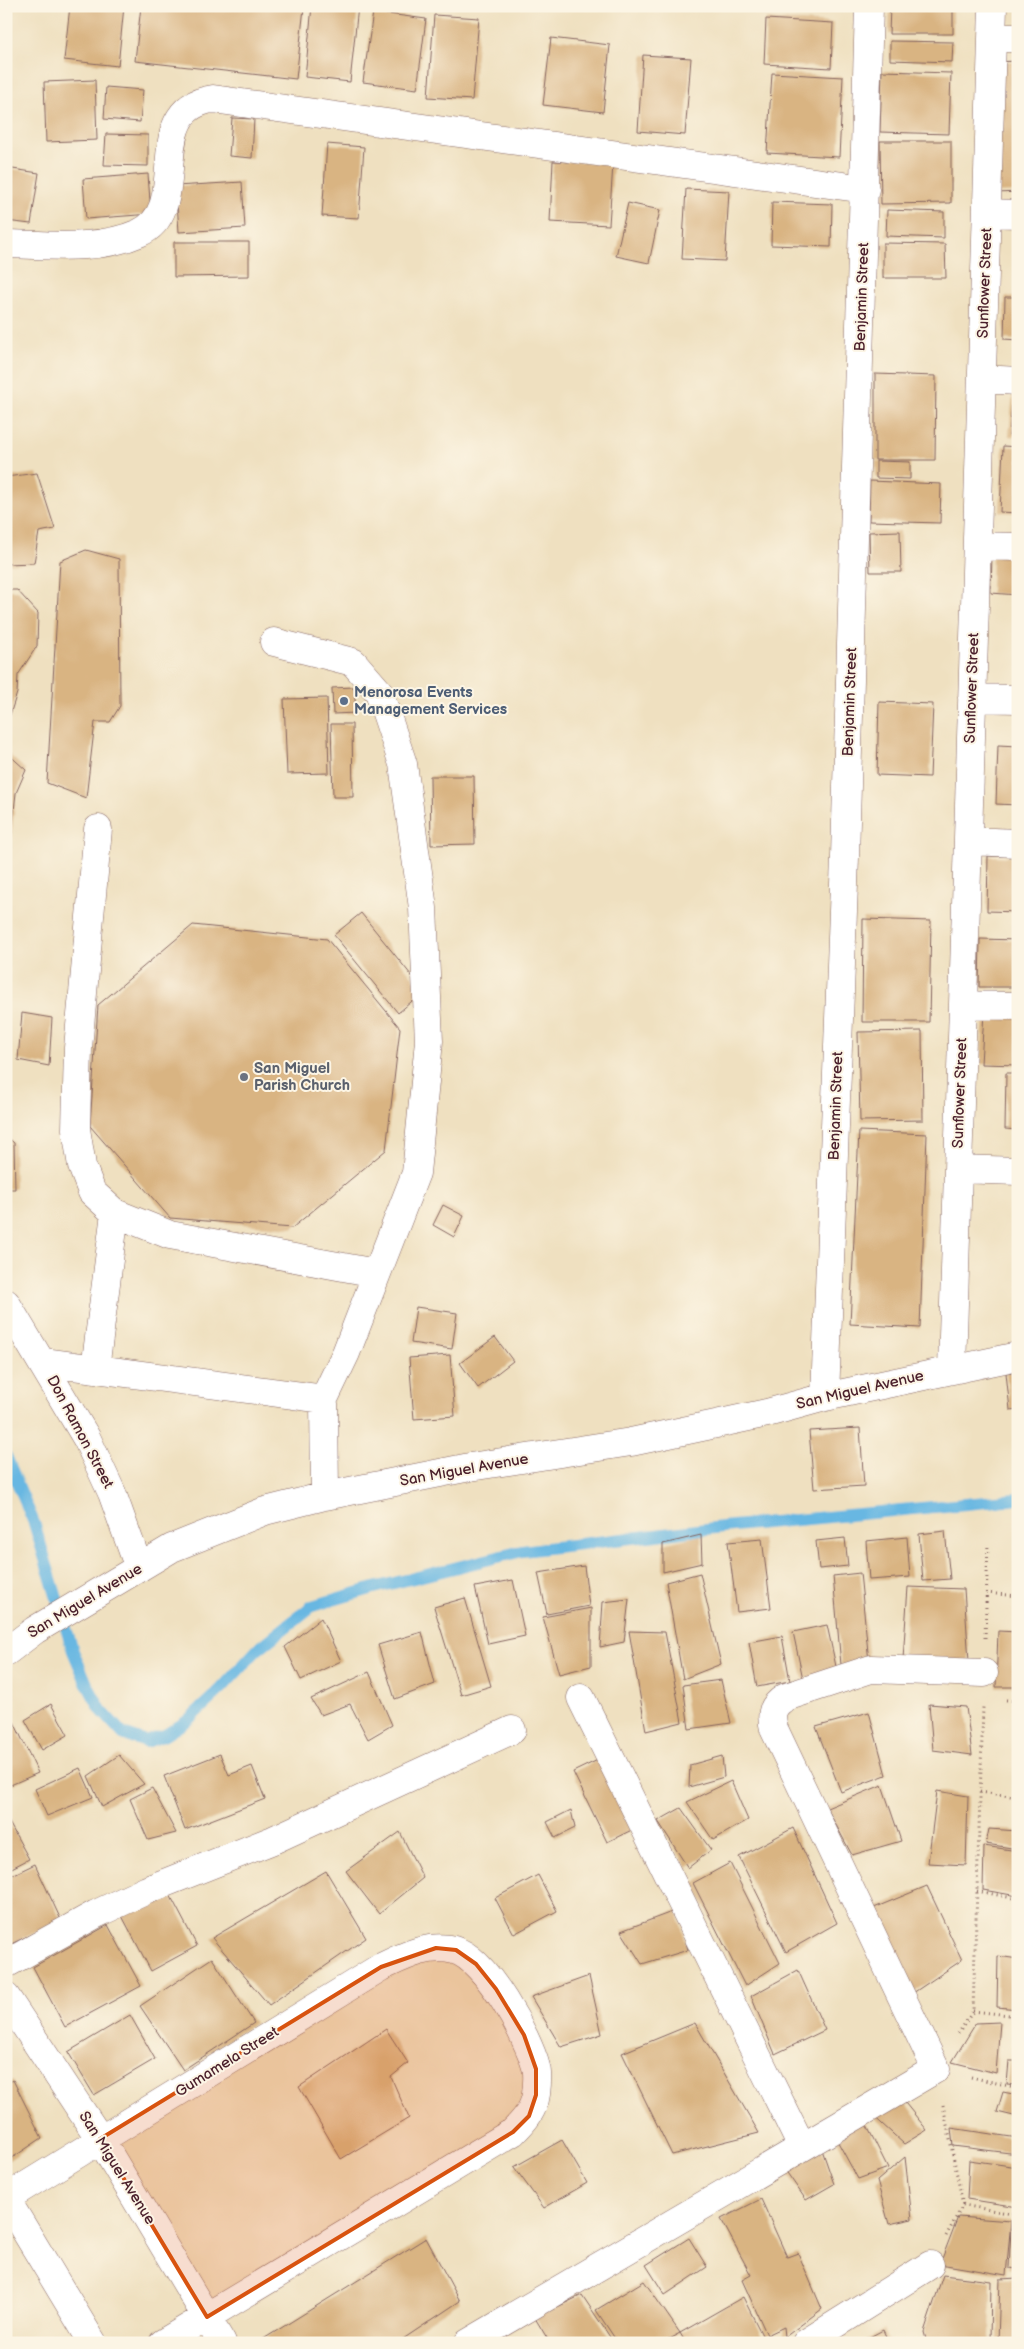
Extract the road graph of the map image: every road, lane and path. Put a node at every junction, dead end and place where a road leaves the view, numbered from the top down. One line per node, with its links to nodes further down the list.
1 (869, 6): 4 (street, Benjamin Street)
2 (993, 6): 3 (street, Sunflower Street)
3 (1005, 38): 5 (street, Sunflower Street)
4 (865, 190): 7 (street); 29 (street, Benjamin Street)
5 (986, 213): 6 (street); 8 (street, Sunflower Street)
6 (1018, 214)
7 (6, 244)
8 (982, 379): 9 (street); 10 (street, Sunflower Street)
9 (1018, 381)
10 (977, 546): 11 (street); 13 (street, Sunflower Street)
11 (1018, 547)
12 (274, 642): 23 (street)
13 (972, 698): 14 (street); 16 (street, Sunflower Street)
14 (1018, 699)
15 (98, 829): 22 (street)
16 (968, 841): 17 (street); 18 (street, Sunflower Street)
17 (1018, 843)
18 (963, 1004): 19 (street); 20 (street, Sunflower Street)
19 (1018, 1006)
20 (958, 1168): 21 (street); 28 (street, Sunflower Street)
21 (1018, 1171)
22 (115, 1213): 23 (street); 27 (street)
23 (376, 1273): 30 (street)
24 (6, 1303): 26 (street, Don Ramon Street)
25 (1018, 1356): 28 (street, San Miguel Avenue)
26 (43, 1362): 27 (street); 33 (street, Don Ramon Street)
27 (95, 1369): 30 (street)
28 (952, 1370): 29 (street, San Miguel Avenue)
29 (824, 1397): 31 (street, San Miguel Avenue)
30 (324, 1399): 31 (street)
31 (326, 1496): 33 (street, San Miguel Avenue)
32 (988, 1543): 34 (path)
33 (139, 1568): 36 (street, San Miguel Avenue)
34 (986, 1593): 35 (path); 37 (path)
35 (1018, 1596)
36 (6, 1652)
37 (984, 1673): 40 (path); 48 (street)
38 (582, 1698): 51 (street)
39 (512, 1730): 44 (street)
40 (980, 1792): 41 (path); 42 (path)
41 (1018, 1797)
42 (977, 1892): 43 (path); 46 (path)
43 (1018, 1899)
44 (6, 1964)
45 (6, 1997): 50 (street, San Miguel Avenue)
46 (973, 2011): 47 (path); 48 (path)
47 (1018, 2016)
48 (936, 2069): 49 (path); 51 (street); 53 (path)
49 (1018, 2088)
50 (100, 2140): 52 (street, Gumamela Street); 56 (street, San Miguel Avenue); 56 (street, Gumamela Street)
51 (802, 2146): 60 (street)
52 (6, 2198): 57 (street)
53 (963, 2205): 54 (path); 55 (path)
54 (1018, 2215)
55 (930, 2265): 61 (street)
56 (207, 2317): 58 (street); 59 (street, San Miguel Avenue)
57 (93, 2343)
58 (163, 2343)
59 (222, 2343)
60 (468, 2343)
61 (806, 2343)

